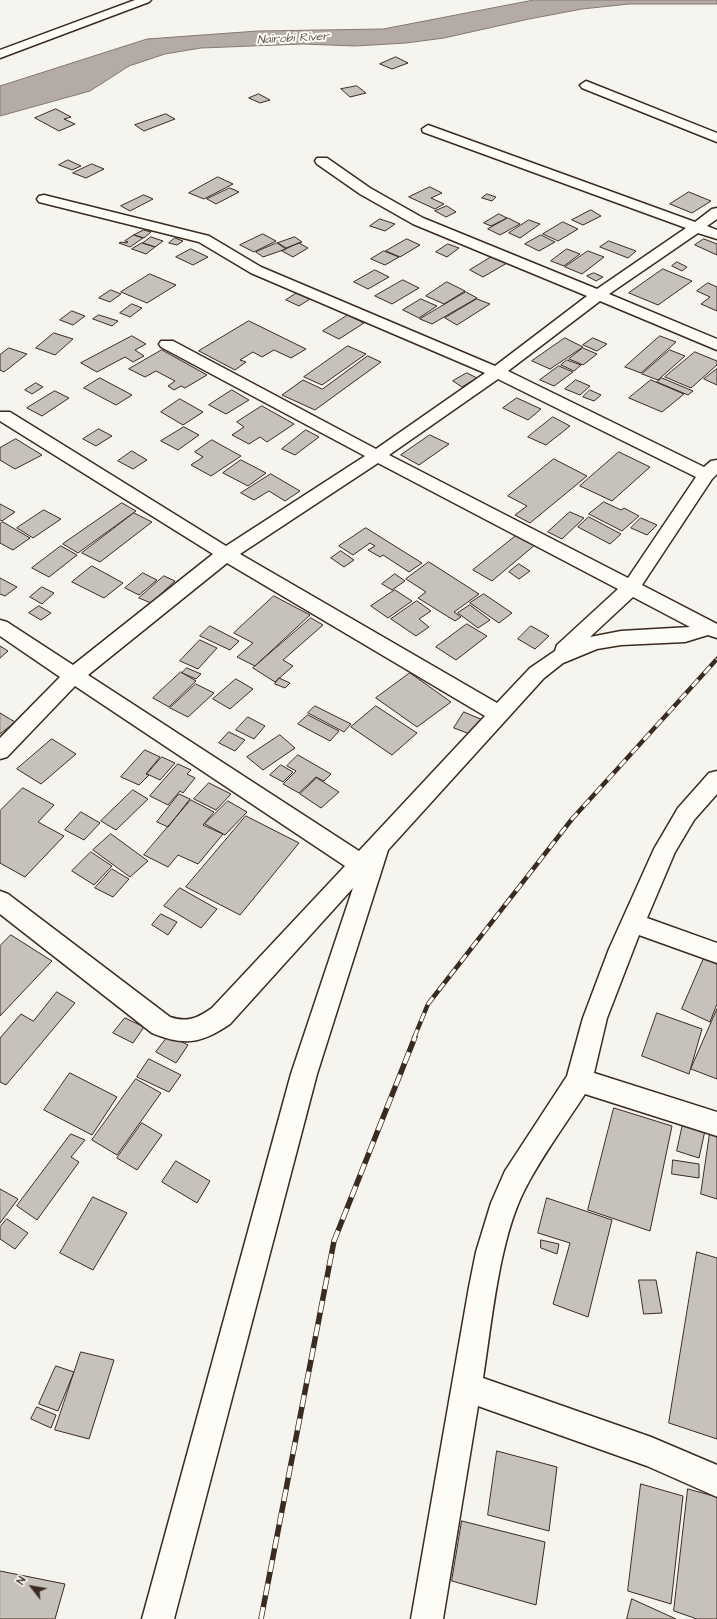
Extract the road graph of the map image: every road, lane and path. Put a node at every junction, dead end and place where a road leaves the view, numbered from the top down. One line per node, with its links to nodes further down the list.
1 (145, 0): 2 (street)
2 (0, 54)
3 (586, 85): 5 (street)
4 (428, 128): 9 (street)
5 (717, 138)
6 (322, 161): 11 (street)
7 (44, 199): 14 (street)
8 (717, 212): 9 (street)
9 (697, 227): 10 (street); 11 (street)
10 (717, 235)
11 (598, 295): 13 (street); 14 (street)
12 (167, 344): 16 (street)
13 (717, 345)
14 (497, 372): 16 (street); 17 (street)
15 (4, 416): 18 (street)
16 (377, 456): 18 (street); 19 (street)
17 (711, 470): 19 (street)
18 (226, 554): 23 (street); 24 (street)
19 (631, 588): 21 (street); 22 (street)
20 (0, 627): 23 (street)
21 (713, 630): 22 (street)
22 (556, 658): 24 (street)
23 (74, 675): 25 (street); 28 (street)
24 (500, 715): 27 (street)
25 (0, 751)
26 (717, 778): 30 (street)
27 (380, 842): 28 (street); 36 (street)
28 (360, 864): 29 (street)
29 (0, 901)
30 (634, 923): 31 (street); 32 (street)
31 (717, 953)
32 (579, 1080): 33 (street); 34 (street)
33 (717, 1124)
34 (467, 1387): 35 (street); 37 (street)
35 (717, 1481)
36 (158, 1619)
37 (427, 1619)

